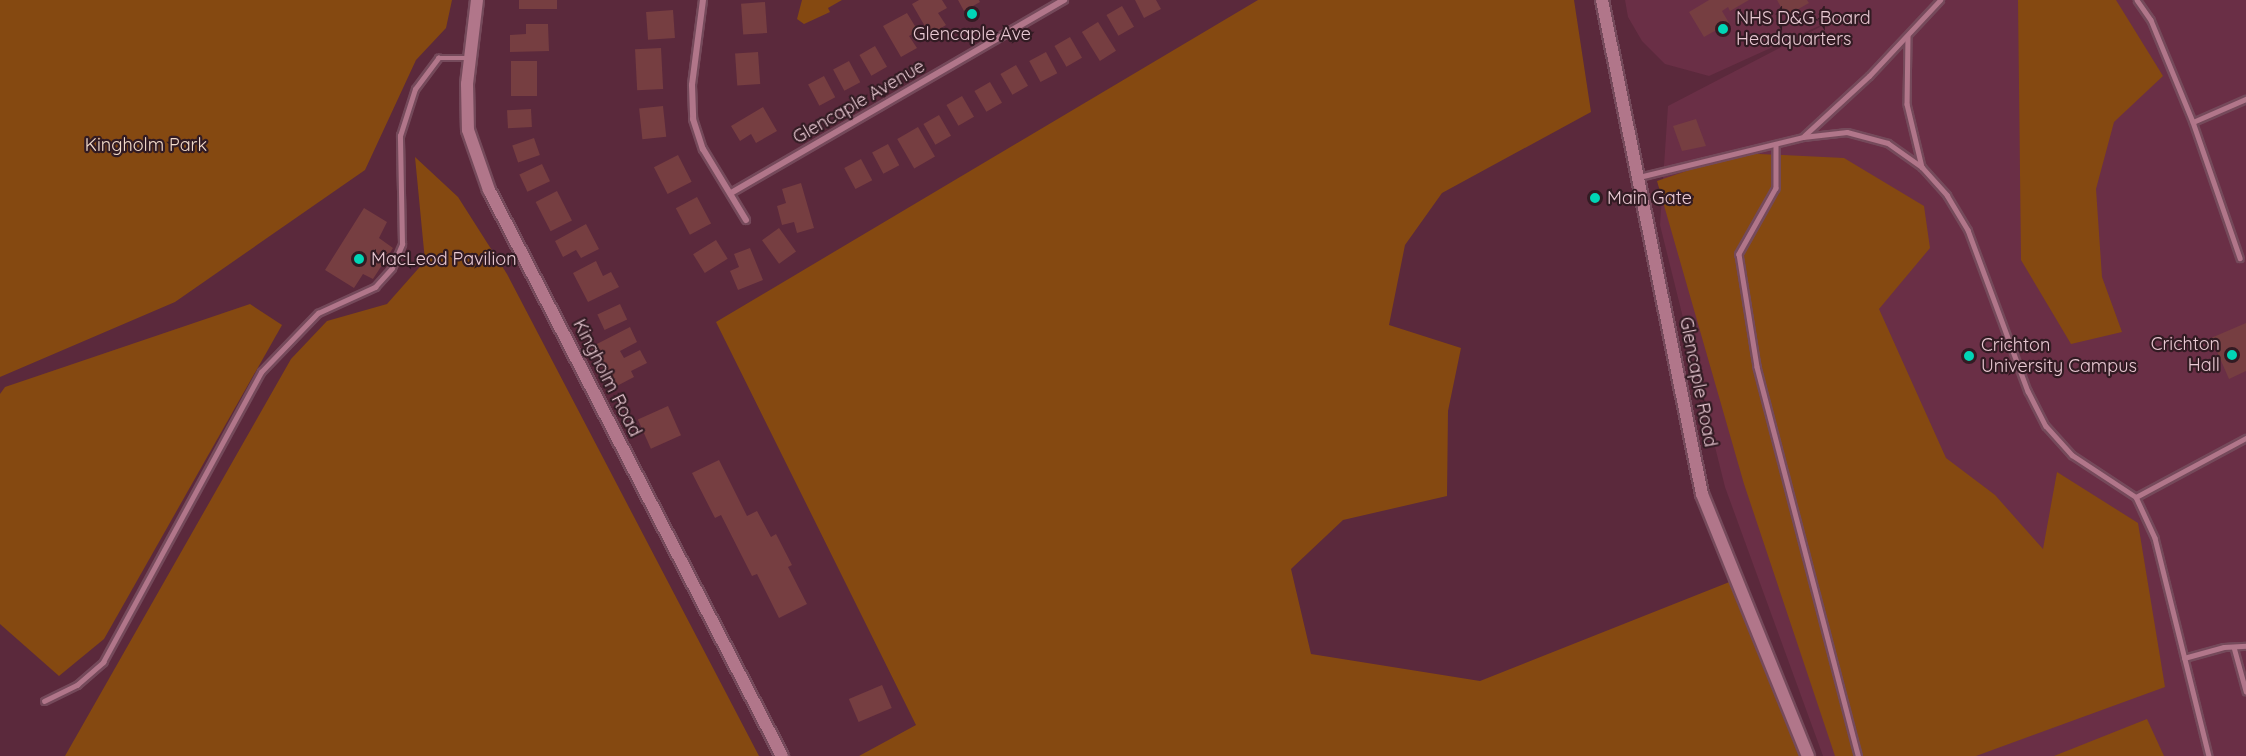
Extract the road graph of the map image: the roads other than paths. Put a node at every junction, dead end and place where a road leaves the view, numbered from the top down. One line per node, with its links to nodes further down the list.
1 (477, 0): 8 (main road, Kingholm Road)
2 (703, 0): 15 (street)
3 (1064, 0): 15 (street, Glencaple Avenue)
4 (1602, 0): 14 (main road, Glencaple Road)
5 (1940, 0): 7 (lane)
6 (2137, 0): 10 (lane)
7 (1908, 36): 11 (lane); 13 (lane)
8 (470, 58): 24 (lane); 25 (main road, Kingholm Road)
9 (2246, 99): 10 (lane)
10 (2193, 122): 17 (lane)
11 (1803, 137): 12 (lane); 13 (lane)
12 (1776, 144): 14 (lane); 27 (lane)
13 (1922, 167): 19 (lane)
14 (1639, 177): 26 (main road, Glencaple Road)
15 (731, 194): 16 (street)
16 (746, 220)
17 (2240, 258)
18 (2246, 438): 19 (lane)
19 (2136, 497): 22 (lane)
20 (2246, 646): 21 (lane)
21 (2234, 647): 22 (lane); 23 (lane)
22 (2184, 658): 28 (lane)
23 (2246, 691)
24 (44, 701)
25 (782, 756)
26 (1808, 756)
27 (1858, 756)
28 (2209, 756)

